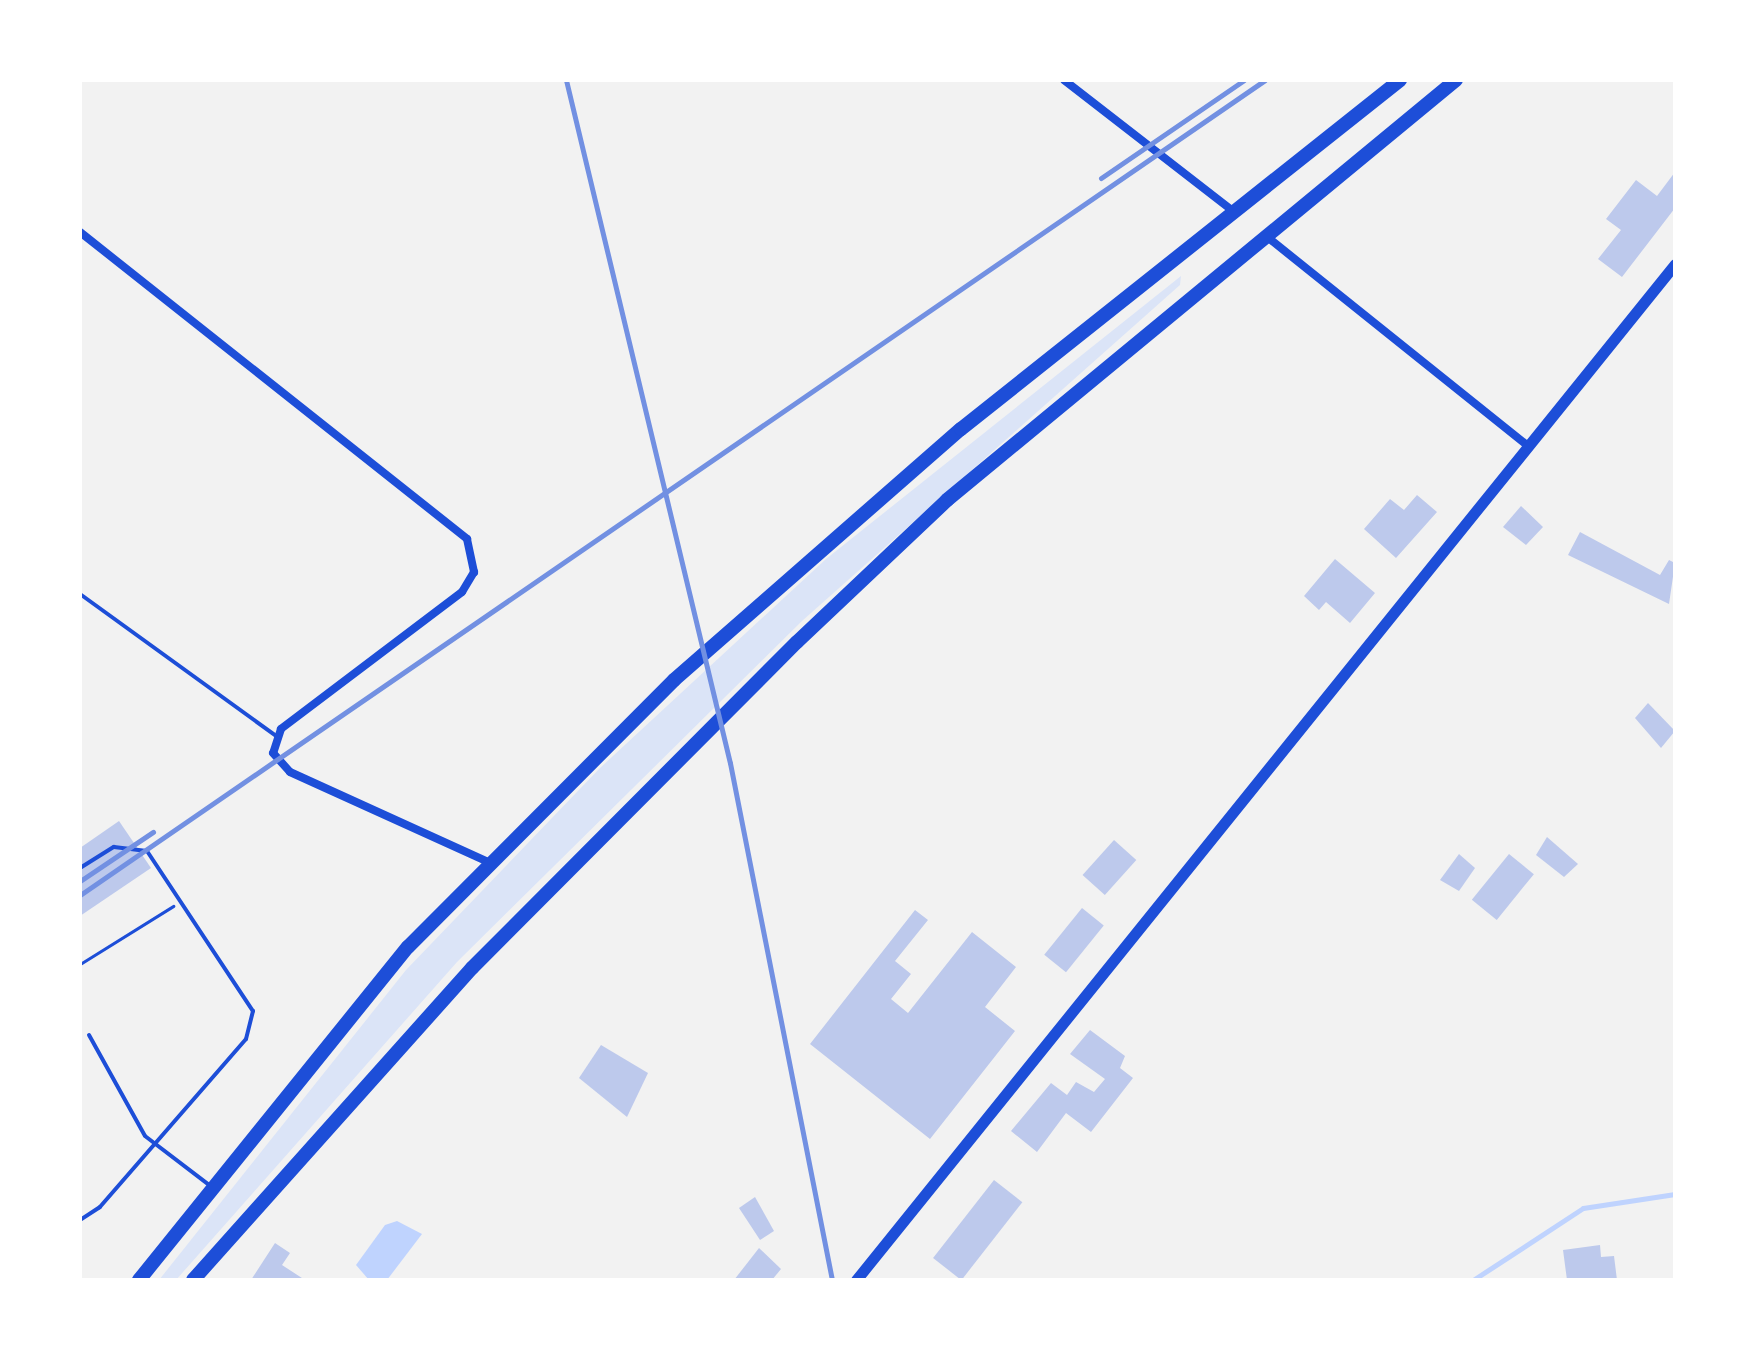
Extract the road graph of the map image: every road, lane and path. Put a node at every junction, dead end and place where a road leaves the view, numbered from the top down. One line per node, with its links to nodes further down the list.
1 (1064, 80): 4 (street)
2 (1400, 80): 4 (highway)
3 (1456, 80): 6 (highway)
4 (1233, 211): 11 (highway)
5 (80, 232): 10 (street)
6 (1266, 236): 8 (street); 20 (highway)
7 (1675, 264): 8 (street)
8 (1527, 445): 21 (street)
9 (80, 594): 10 (lane)
10 (276, 736): 11 (street)
11 (486, 861): 17 (highway)
12 (80, 868): 13 (lane)
13 (183, 900): 14 (path); 16 (lane)
14 (80, 964)
15 (89, 1035): 16 (lane)
16 (155, 1146): 17 (lane); 18 (lane)
17 (211, 1187): 19 (highway)
18 (80, 1220)
19 (139, 1280)
20 (193, 1280)
21 (856, 1280)

